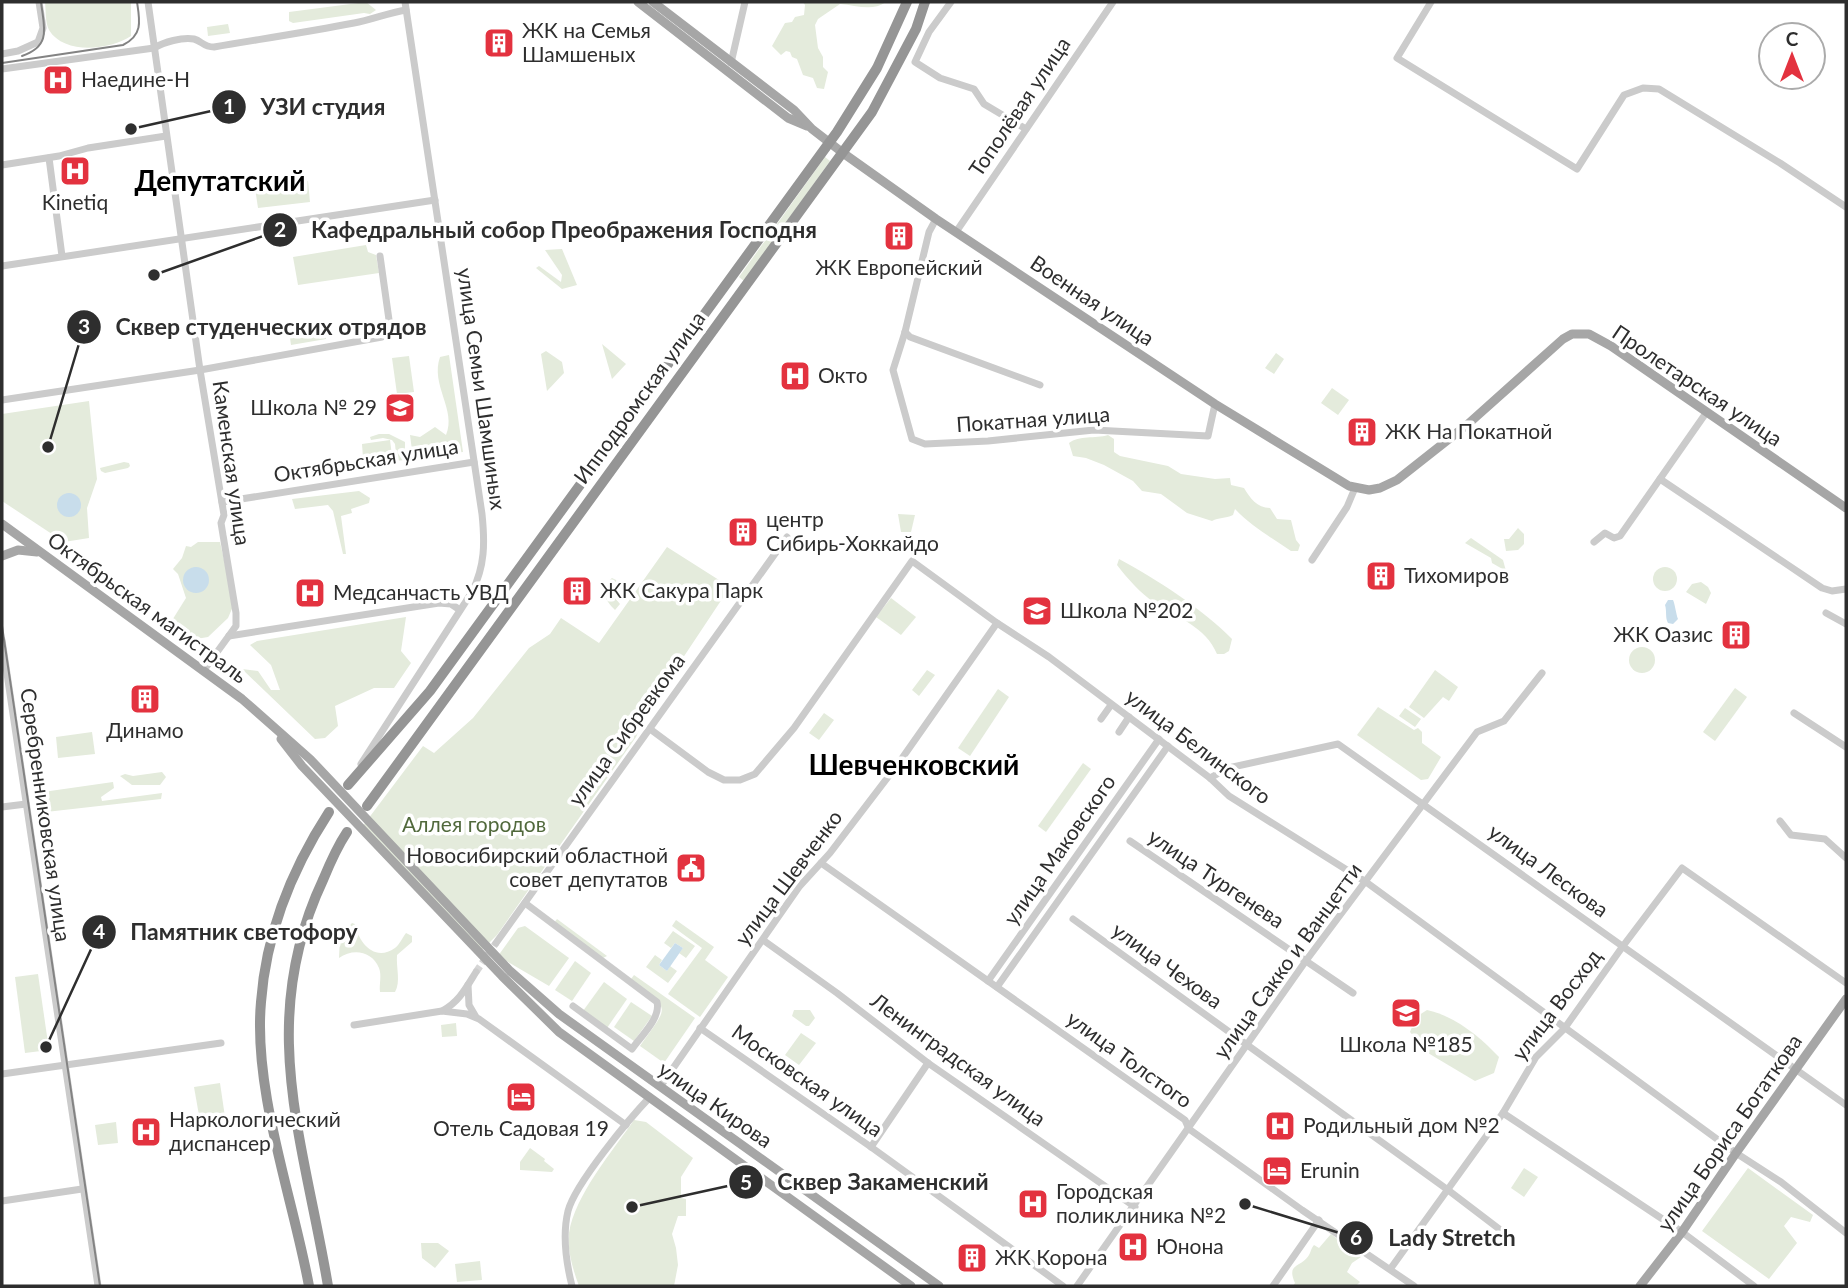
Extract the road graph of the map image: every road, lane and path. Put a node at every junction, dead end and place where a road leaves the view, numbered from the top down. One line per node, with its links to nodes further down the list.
1 (39, 2): 13 (street)
2 (148, 2): 12 (street, Каменская улица)
3 (638, 2): 14 (main road, Военная улица)
4 (653, 2): 14 (main road, Военная улица)
5 (745, 2): 14 (street)
6 (907, 2): 10 (highway); 18 (highway, Ипподромская улица)
7 (951, 2): 16 (street)
8 (1113, 2): 16 (street, Тополёвая улица)
9 (1431, 2): 23 (street)
10 (924, 4): 19 (highway, Ипподромская улица)
11 (405, 6): 12 (street); 22 (street, улица Семьи Шамшиных)
12 (154, 48): 15 (street); 17 (street, Каменская улица)
13 (2, 54)
14 (729, 67): 18 (main road, Военная улица)
15 (2, 68)
16 (1026, 129): 25 (street, Тополёвая улица)
17 (166, 136): 20 (street); 26 (street, Каменская улица)
18 (829, 142): 19 (main road, Военная улица); 68 (highway, Ипподромская улица)
19 (843, 153): 24 (main road, Военная улица); 71 (highway, Ипподромская улица)
20 (49, 158): 21 (street); 27 (street)
21 (2, 165)
22 (435, 200): 26 (street); 36 (street, улица Семьи Шамшиных)
23 (1846, 206)
24 (936, 219): 25 (main road, Военная улица); 30 (street)
25 (956, 232): 34 (main road, Военная улица)
26 (181, 237): 27 (street); 31 (street, Каменская улица)
27 (62, 256): 29 (street)
28 (380, 256): 31 (street)
29 (2, 265)
30 (905, 332): 32 (street); 34 (street, Покатная улица)
31 (200, 370): 33 (street); 39 (street, Каменская улица)
32 (1040, 385)
33 (2, 400)
34 (1215, 404): 38 (main road, Военная улица)
35 (1706, 413): 37 (street); 38 (main road, Пролетарская улица); 40 (main road, Пролетарская улица)
36 (474, 462): 39 (street, Октябрьская улица); 48 (street, улица Семьи Шамшиных)
37 (1660, 480): 43 (street); 47 (street)
38 (1358, 488): 46 (street)
39 (222, 502): 52 (street, Каменская улица)
40 (1846, 508)
41 (2, 524): 44 (main road, Октябрьская магистраль)
42 (787, 537): 62 (street, улица Сибревкома)
43 (1594, 542)
44 (45, 555): 45 (main road); 54 (main road, Октябрьская магистраль)
45 (2, 556)
46 (1312, 560)
47 (1846, 589)
48 (460, 610): 52 (street); 68 (street, улица Семьи Шамшиных)
49 (1826, 613): 51 (street)
50 (997, 623): 57 (street, улица Белинского); 62 (street, улица Белинского); 78 (street, улица Шевченко)
51 (1846, 624)
52 (229, 636): 54 (street, Каменская улица)
53 (2, 640): 56 (street, Серебренниковская улица)
54 (204, 670): 61 (main road, Октябрьская магистраль)
55 (1542, 673): 70 (street, улица Сакко и Ванцетти)
56 (4, 678): 69 (street, Серебренниковская улица)
57 (1111, 705): 59 (street, улица Белинского); 60 (street)
58 (1794, 713): 66 (street)
59 (1129, 718): 63 (street); 64 (street, улица Белинского)
60 (1101, 719)
61 (269, 724): 87 (main road, Октябрьская магистраль); 87 (main road, Октябрьская магистраль)
62 (650, 729): 80 (street, улица Сибревкома)
63 (1119, 732)
64 (1159, 739): 65 (street, улица Белинского); 88 (street, улица Маковского)
65 (1168, 746): 67 (street, улица Белинского); 91 (street)
66 (1846, 747)
67 (1210, 778): 70 (street, улица Лескова); 79 (street, улица Белинского)
68 (348, 785)
69 (26, 804): 72 (street); 105 (street, Серебренниковская улица)
70 (1424, 804): 79 (street, улица Сакко и Ванцетти); 84 (street, улица Лескова)
71 (368, 806)
72 (2, 807)
73 (329, 812): 116 (highway)
74 (1780, 821): 77 (street)
75 (347, 832): 114 (highway)
76 (1130, 841): 85 (street, улица Тургенева)
77 (1846, 858)
78 (821, 863): 82 (street, улица Шевченко); 88 (street, улица Толстого)
79 (1366, 883): 85 (street, улица Сакко и Ванцетти); 99 (street, улица Белинского)
80 (525, 903): 83 (street, улица Сибревкома); 102 (street)
81 (1073, 919): 101 (street, улица Чехова)
82 (763, 940): 98 (street, улица Шевченко); 104 (street, Ленинградская улица)
83 (496, 943)
84 (1623, 946): 89 (street, улица Восход); 99 (street, улица Восход); 106 (street, улица Лескова)
85 (1305, 962): 92 (street, улица Тургенева); 101 (street, улица Сакко и Ванцетти)
86 (476, 972): 90 (street)
87 (506, 974): 103 (main road, улица Кирова); 109 (main road, улица Кирова)
88 (988, 981): 91 (street, улица Толстого)
89 (1846, 982)
90 (468, 984): 95 (street); 96 (street)
91 (997, 987): 113 (street, улица Толстого)
92 (1353, 993)
93 (1846, 999): 106 (main road, улица Бориса Богаткова)
94 (573, 1006): 102 (street)
95 (442, 1011): 96 (street); 97 (street)
96 (476, 1017): 112 (street)
97 (354, 1025)
98 (701, 1028): 108 (street, улица Шевченко); 115 (street, Московская улица)
99 (1564, 1029): 111 (street, улица Восход); 117 (street, улица Белинского)
100 (221, 1043): 105 (street)
101 (1246, 1045): 113 (street, улица Сакко и Ванцетти); 119 (street, улица Чехова)
102 (632, 1049): 103 (street)
103 (623, 1061): 108 (main road, улица Кирова)
104 (928, 1063): 115 (street); 121 (street, Ленинградская улица)
105 (67, 1065): 107 (street); 118 (street, Серебренниковская улица)
106 (1797, 1070): 110 (street, улица Лескова); 117 (main road, улица Бориса Богаткова)
107 (2, 1074)
108 (660, 1087): 132 (main road, улица Кирова)
109 (650, 1097): 112 (street); 131 (main road, улица Кирова)
110 (1846, 1105)
111 (1503, 1113): 119 (street, улица Восход); 123 (street)
112 (626, 1125): 130 (street)
113 (1189, 1129): 121 (street, улица Сакко и Ванцетти); 122 (street, улица Толстого)
114 (299, 1145): 116 (highway); 129 (highway)
115 (871, 1147): 133 (street, Московская улица)
116 (279, 1149): 128 (highway)
117 (1736, 1153): 123 (main road, улица Бориса Богаткова); 124 (street, улица Белинского)
118 (82, 1189): 120 (street); 127 (street, Серебренниковская улица)
119 (1448, 1190): 125 (street, улица Чехова); 126 (street, улица Восход)
120 (2, 1201)
121 (1135, 1207): 134 (street, улица Сакко и Ванцетти)
122 (1319, 1220): 126 (street, улица Толстого); 135 (street)
123 (1682, 1233): 137 (main road, улица Бориса Богаткова); 138 (street)
124 (1846, 1233)
125 (1511, 1238)
126 (1391, 1268): 136 (street, улица Толстого)
127 (98, 1286)
128 (309, 1286)
129 (328, 1286)
130 (572, 1286)
131 (911, 1286)
132 (939, 1286)
133 (1063, 1286)
134 (1077, 1286)
135 (1273, 1286)
136 (1415, 1286)
137 (1640, 1286)
138 (1754, 1286)

